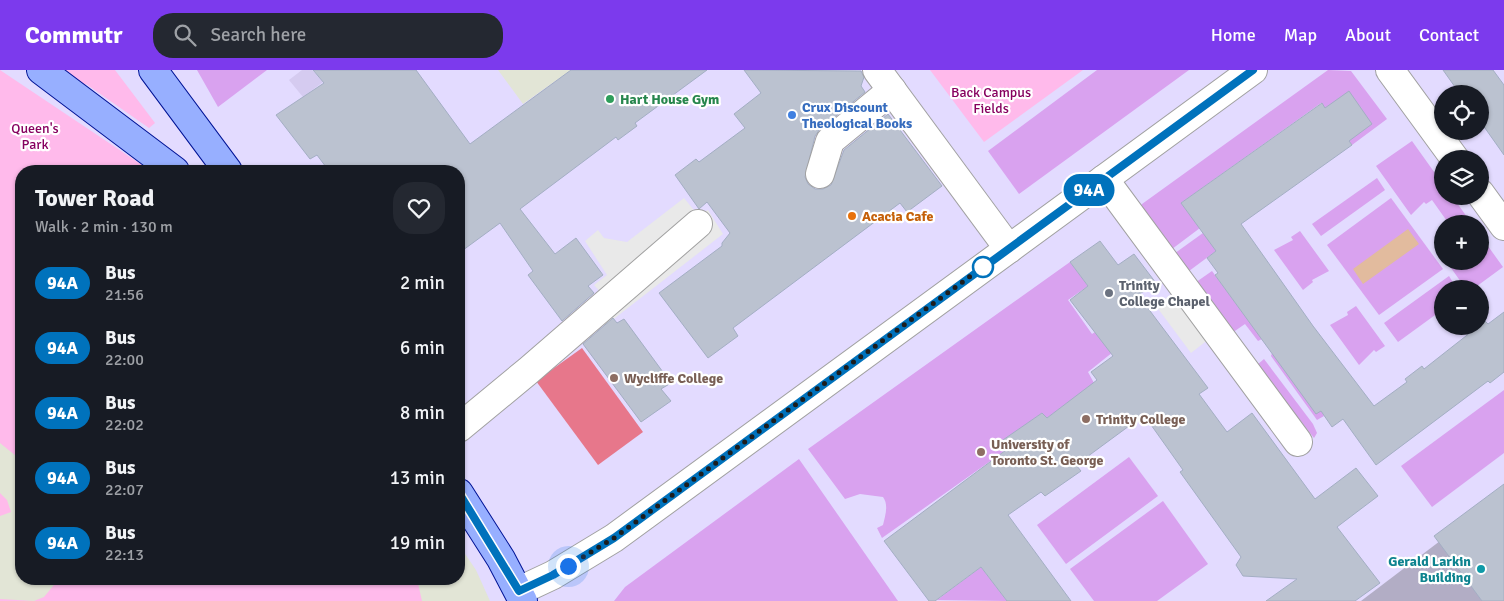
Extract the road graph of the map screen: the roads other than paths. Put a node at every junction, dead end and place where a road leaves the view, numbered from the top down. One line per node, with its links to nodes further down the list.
1 (41, 70): 7 (main road)
2 (153, 70): 8 (main road)
3 (1253, 70): 10 (street)
4 (1390, 70): 6 (street)
5 (884, 80): 9 (street); 14 (street)
6 (1448, 150)
7 (167, 165)
8 (224, 165)
9 (820, 174)
10 (1104, 179): 14 (street); 16 (street)
11 (1489, 205): 13 (street)
12 (698, 224): 15 (street)
13 (1504, 226)
14 (1009, 249): 18 (street)
15 (465, 423)
16 (1298, 442)
17 (465, 503): 18 (main road)
18 (521, 596)

